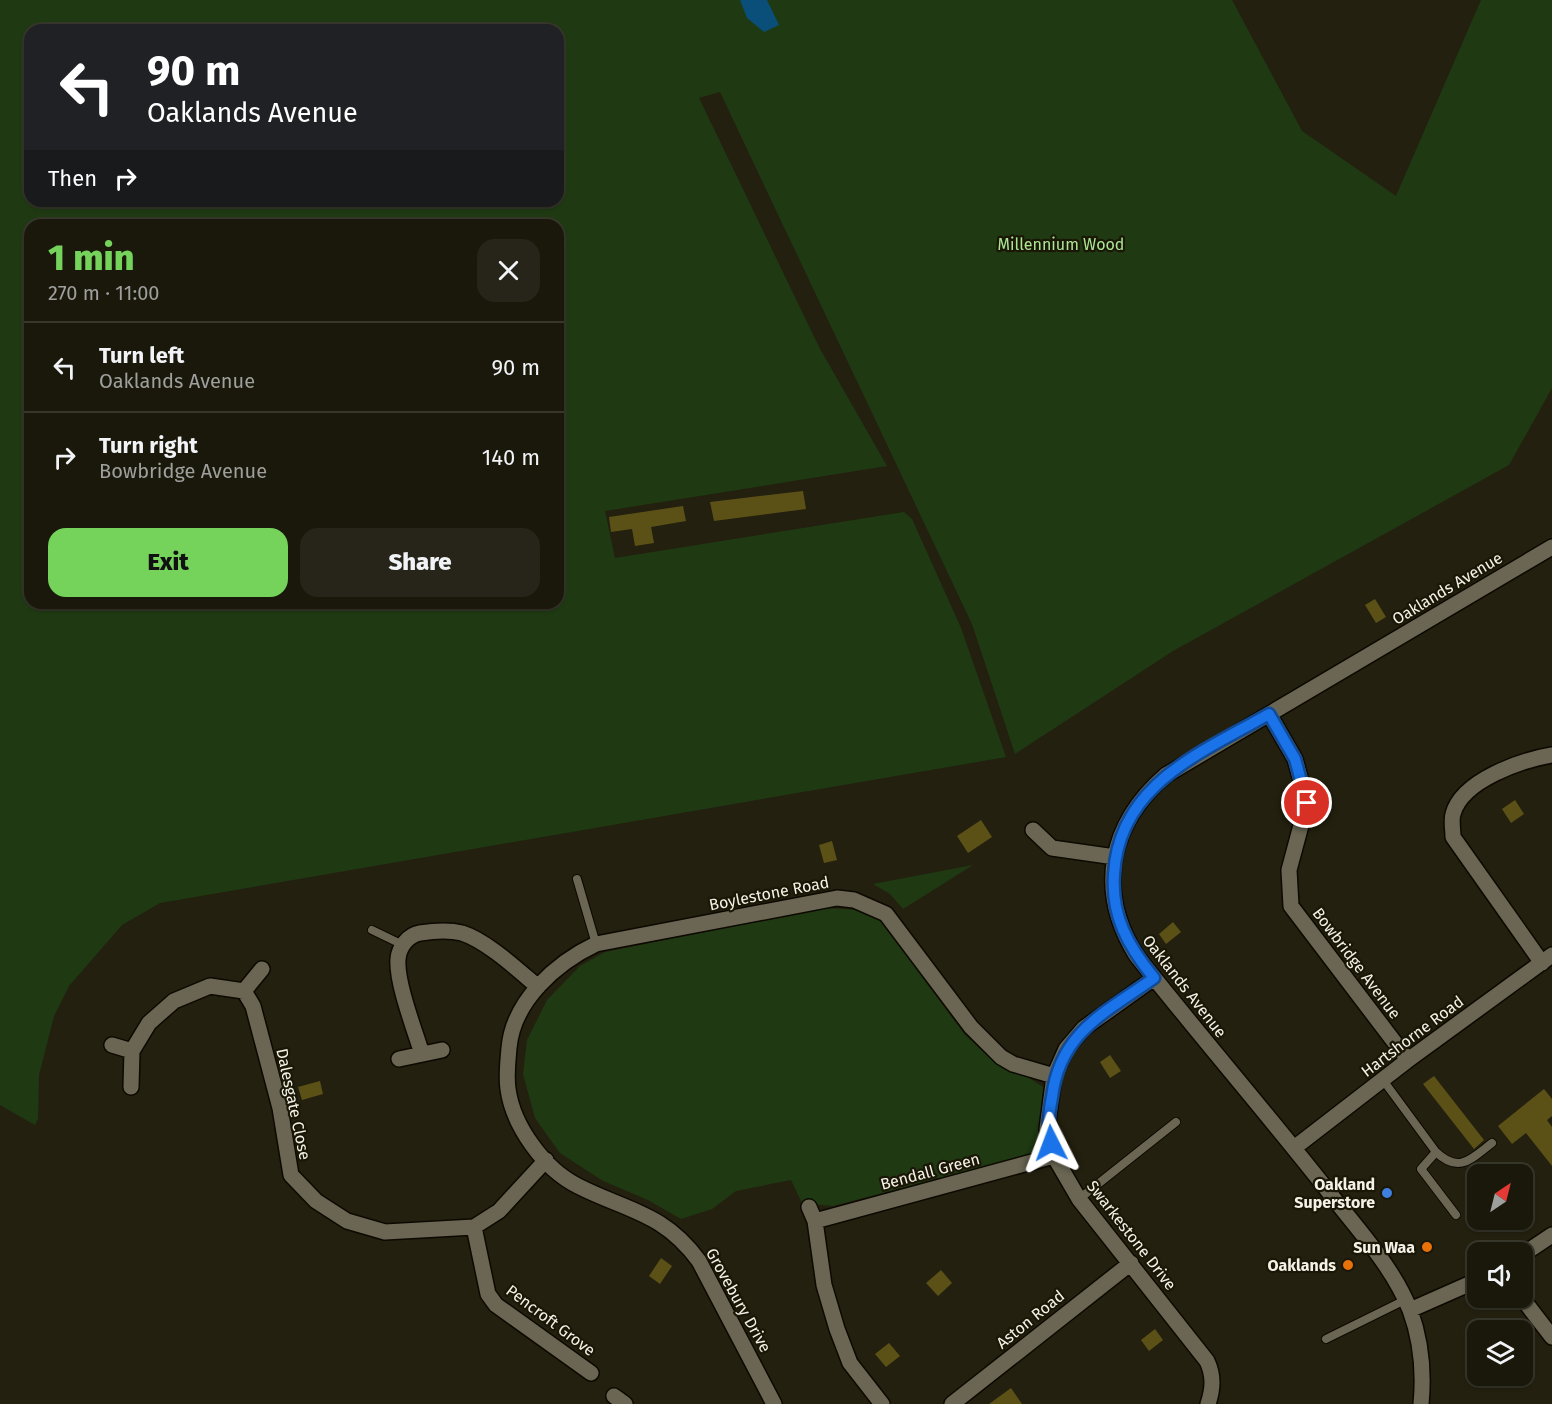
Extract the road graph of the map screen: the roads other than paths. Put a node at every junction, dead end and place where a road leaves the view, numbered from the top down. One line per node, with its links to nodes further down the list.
1 (1552, 546): 2 (street, Oaklands Avenue)
2 (1269, 714): 5 (street, Oaklands Avenue); 20 (street, Bowbridge Avenue)
3 (1552, 755): 10 (street)
4 (1033, 830): 5 (street)
5 (1115, 857): 12 (street, Oaklands Avenue)
6 (577, 879): 8 (lane)
7 (372, 930): 9 (lane)
8 (596, 944): 13 (street, Grovebury Drive); 21 (street, Boylestone Road)
9 (403, 945): 13 (street); 18 (street)
10 (1547, 959): 20 (street, Hartshorne Road)
11 (262, 969): 14 (street)
12 (1154, 978): 21 (street, Swarkestone Drive); 26 (street, Oaklands Avenue)
13 (538, 987): 29 (street, Grovebury Drive)
14 (244, 991): 17 (street); 32 (street, Dalesgate Close)
15 (112, 1045): 17 (street)
16 (442, 1050): 18 (street)
17 (132, 1051): 23 (street)
18 (422, 1054): 19 (street)
19 (399, 1059)
20 (1408, 1060): 22 (street, Hartshorne Road)
21 (1054, 1076): 28 (street, Swarkestone Drive)
22 (1383, 1080): 26 (street, Hartshorne Road); 27 (lane)
23 (131, 1087)
24 (1176, 1122): 30 (lane)
25 (1492, 1143): 27 (lane)
26 (1294, 1148): 37 (street, Oaklands Avenue)
27 (1436, 1152): 31 (lane)
28 (1054, 1156): 30 (street, Swarkestone Drive); 43 (street, Bendall Green)
29 (546, 1160): 32 (street, Dalesgate Close); 42 (street, Grovebury Drive)
30 (1079, 1199): 35 (street, Swarkestone Drive)
31 (1456, 1215)
32 (474, 1227): 41 (street, Pencroft Grove)
33 (1552, 1235): 34 (street)
34 (1533, 1248)
35 (1131, 1263): 44 (street, Aston Road); 45 (street, Swarkestone Drive)
36 (1467, 1284): 37 (street)
37 (1407, 1305): 40 (lane); 46 (street, Oaklands Avenue)
38 (1530, 1308): 39 (street)
39 (1552, 1337)
40 (1326, 1339)
41 (591, 1373)
42 (774, 1404)
43 (882, 1404)
44 (952, 1404)
45 (1208, 1404)
46 (1421, 1404)

